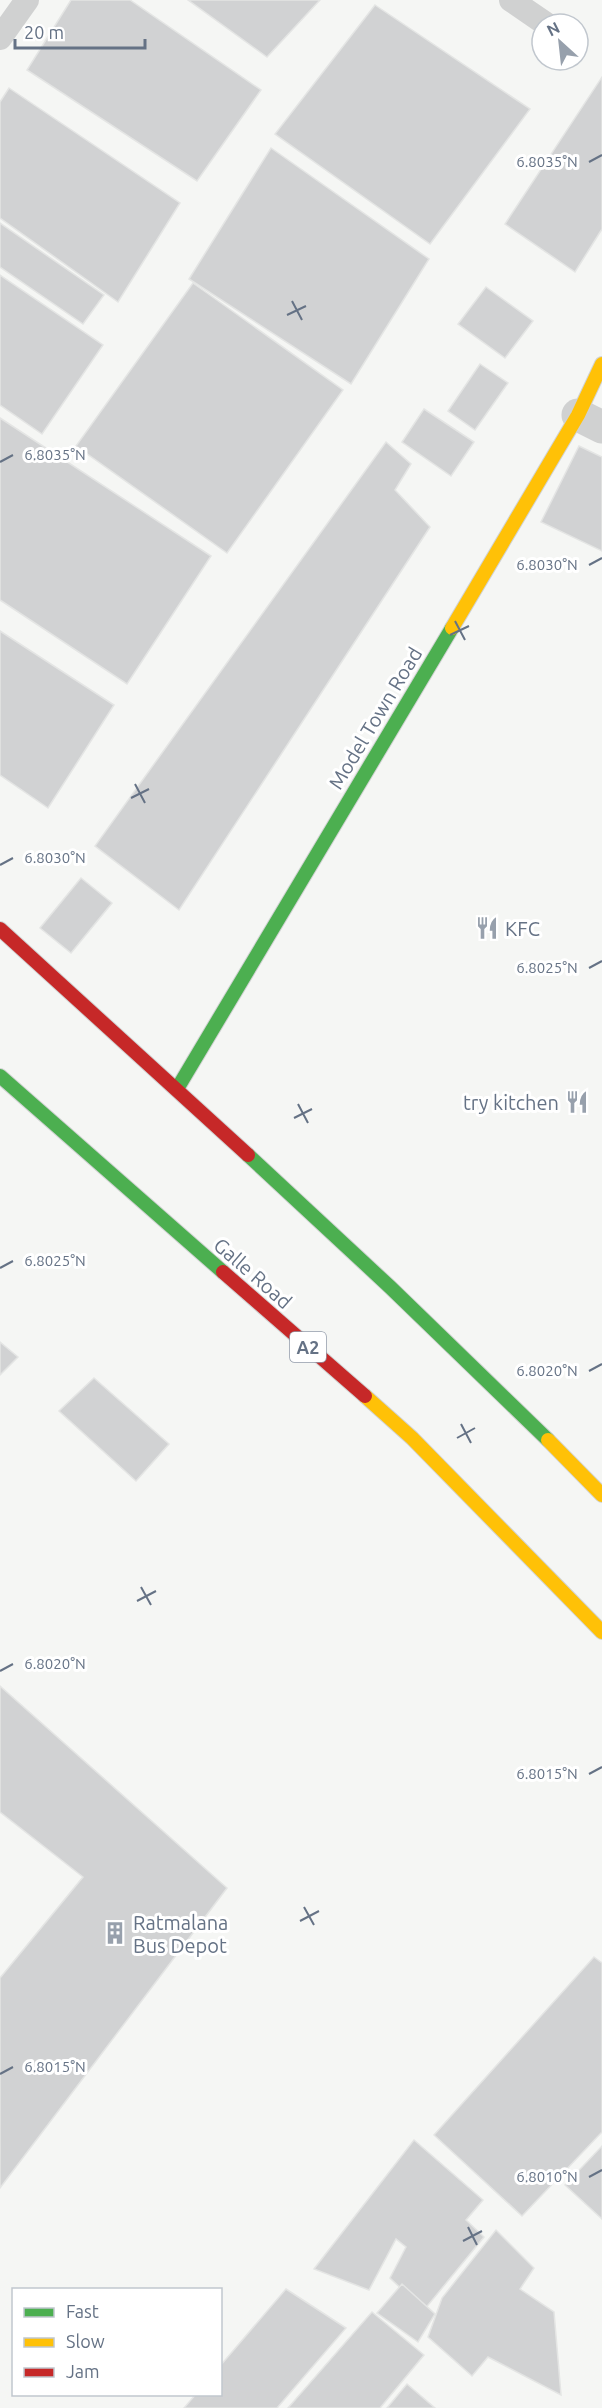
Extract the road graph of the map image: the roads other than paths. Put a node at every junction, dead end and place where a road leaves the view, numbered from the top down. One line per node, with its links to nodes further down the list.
1 (27, 0): 4 (lane)
2 (511, 0): 3 (lane)
3 (530, 13)
4 (0, 38)
5 (602, 364): 6 (main road, Model Town Road)
6 (590, 421): 9 (main road, Model Town Road)
7 (0, 929): 9 (main road)
8 (0, 1076): 11 (main road, Galle Road / A2)
9 (177, 1089): 10 (main road)
10 (602, 1495)
11 (602, 1632)

